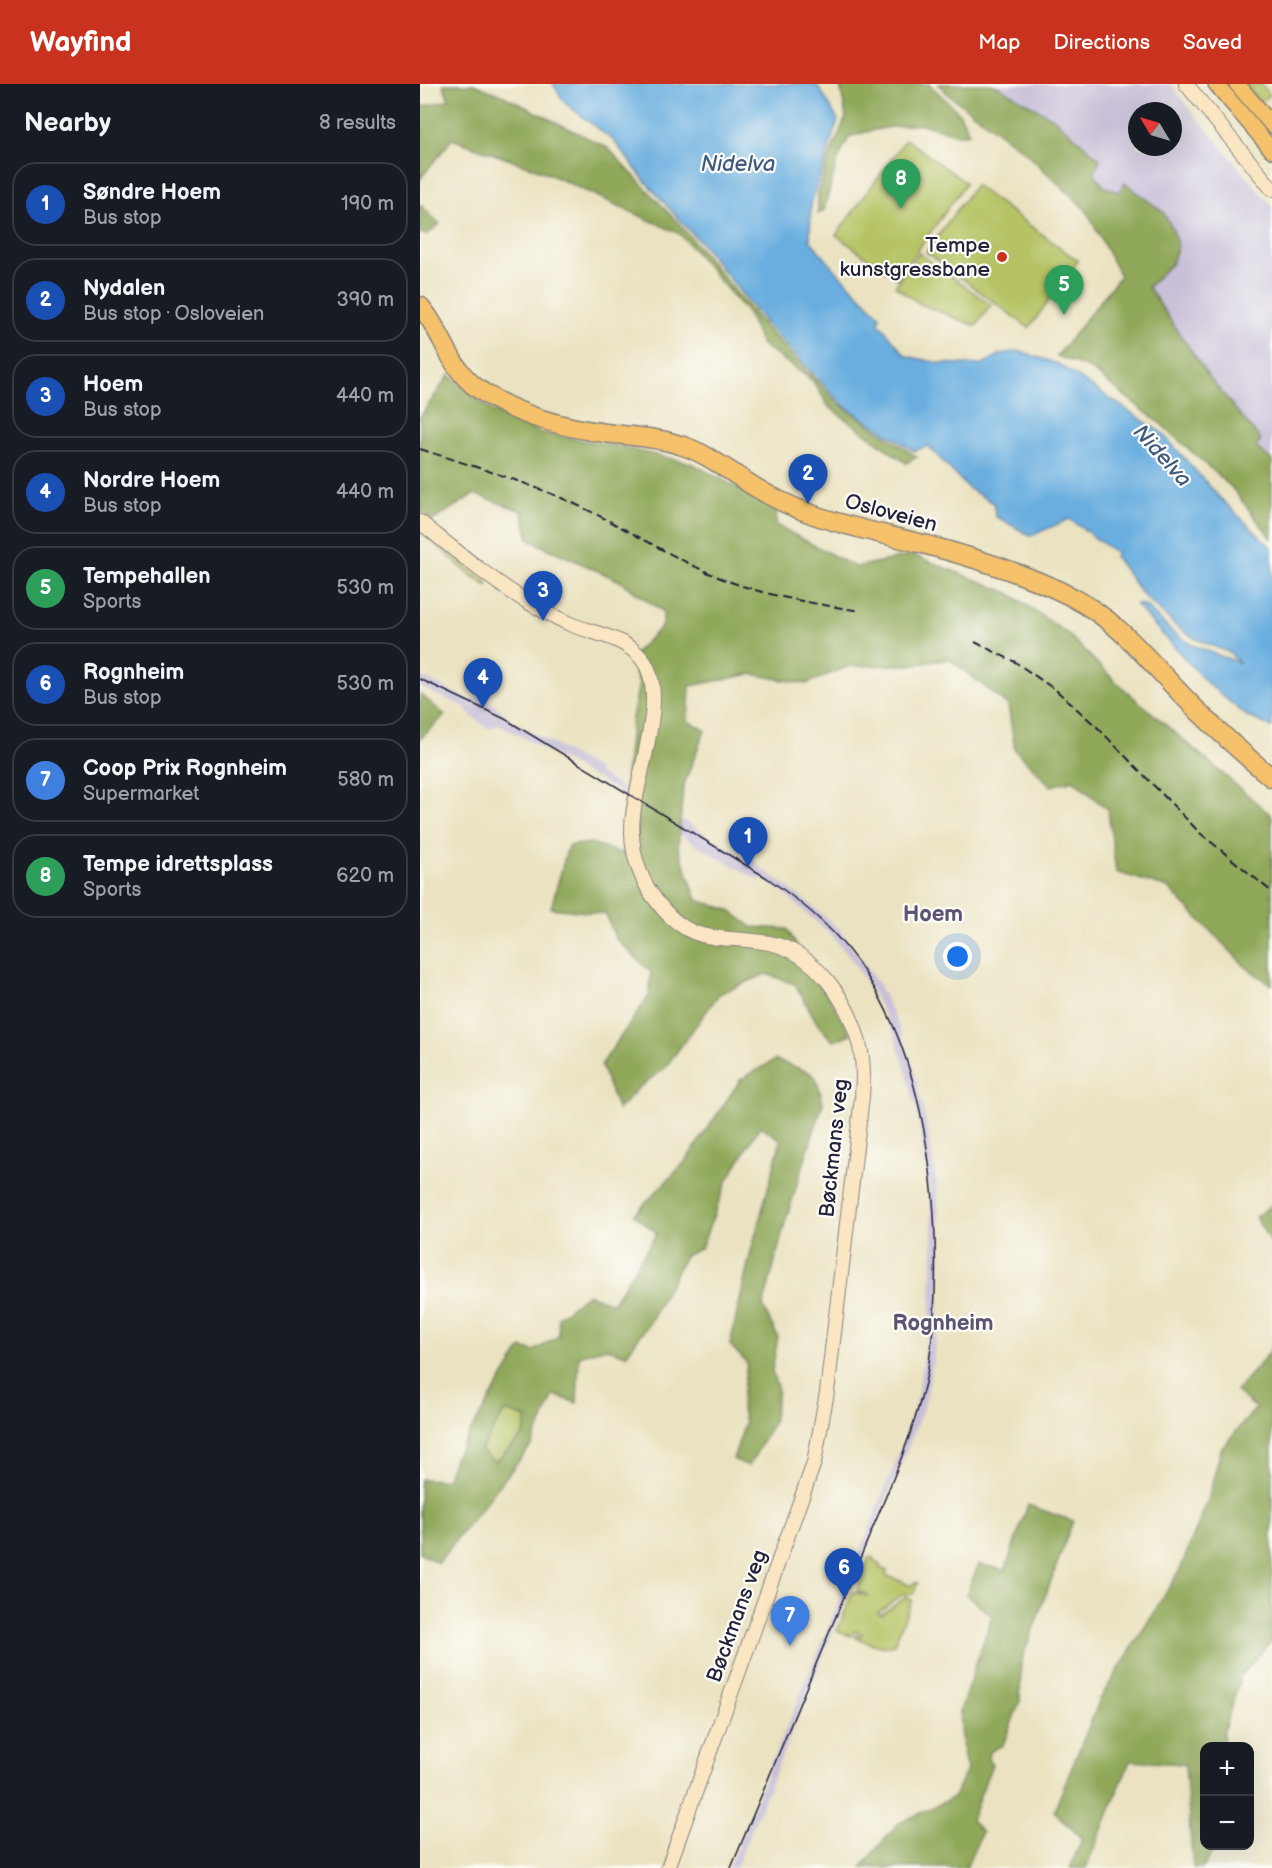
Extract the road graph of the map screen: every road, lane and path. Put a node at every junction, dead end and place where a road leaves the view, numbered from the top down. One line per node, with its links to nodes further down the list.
1 (1186, 84): 6 (main road)
2 (1216, 84): 5 (main road)
3 (1237, 84): 4 (main road)
4 (1272, 125)
5 (1272, 150)
6 (1272, 189)
7 (420, 306): 9 (highway, Osloveien)
8 (420, 522): 10 (main road, Bøckmans veg)
9 (1272, 778)
10 (668, 1868)

